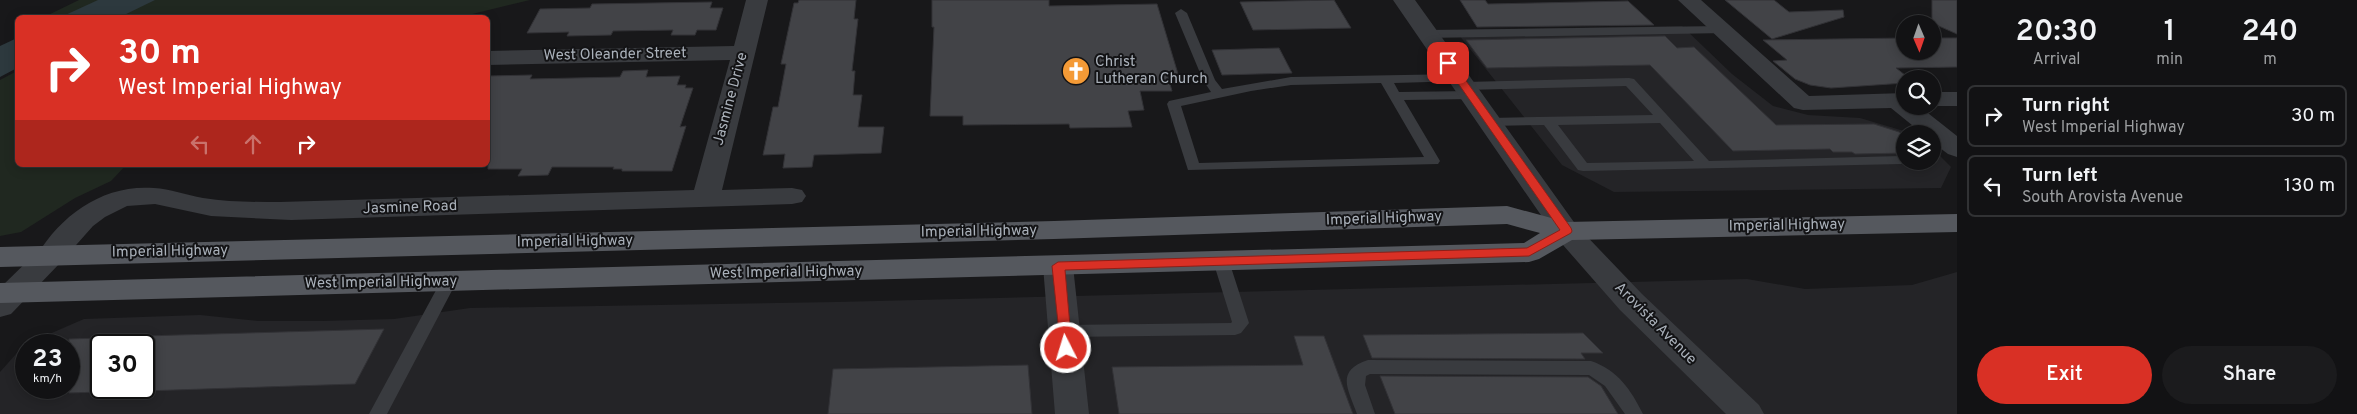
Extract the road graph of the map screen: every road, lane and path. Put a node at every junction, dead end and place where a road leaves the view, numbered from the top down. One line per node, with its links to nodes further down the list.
1 (757, 0): 7 (street, Jasmine Drive)
2 (1404, 0): 6 (street, Arovista Avenue)
3 (1688, 0): 5 (street)
4 (1182, 13): 11 (lane)
5 (1722, 30): 6 (lane); 15 (street)
6 (1428, 34): 10 (street, Arovista Avenue)
7 (743, 53): 8 (street, West Oleander Street); 24 (street, Jasmine Drive)
8 (490, 58)
9 (1385, 79): 10 (lane); 11 (lane); 12 (lane)
10 (1465, 86): 12 (lane); 17 (lane); 19 (street, Arovista Avenue)
11 (1219, 94): 12 (lane)
12 (1395, 96)
13 (1941, 99): 14 (street)
14 (1957, 99)
15 (1896, 100)
16 (1917, 115): 20 (street)
17 (1664, 119): 18 (lane); 22 (lane)
18 (1548, 121): 19 (lane); 22 (lane)
19 (1490, 122): 27 (street, Arovista Avenue)
20 (1957, 149)
21 (1896, 160): 22 (lane)
22 (1705, 164)
23 (792, 196): 24 (street, Jasmine Road)
24 (706, 198): 28 (street, Jasmine Road)
25 (1957, 223): 27 (main road, Imperial Highway)
26 (1054, 230): 27 (main road, Imperial Highway); 28 (main road, Imperial Highway); 31 (main road)
27 (1566, 231): 30 (main road, West Imperial Highway); 39 (street, Arovista Avenue)
28 (51, 255): 29 (main road, Imperial Highway); 33 (street, Jasmine Road)
29 (0, 257)
30 (1221, 261): 31 (main road, West Imperial Highway); 34 (lane)
31 (1058, 266): 32 (main road, West Imperial Highway); 34 (street)
32 (449, 282): 33 (main road, West Imperial Highway); 35 (lane)
33 (4, 297)
34 (1064, 331): 36 (street)
35 (378, 414)
36 (1072, 414)
37 (1366, 414): 38 (lane)
38 (1634, 414)
39 (1747, 414)

